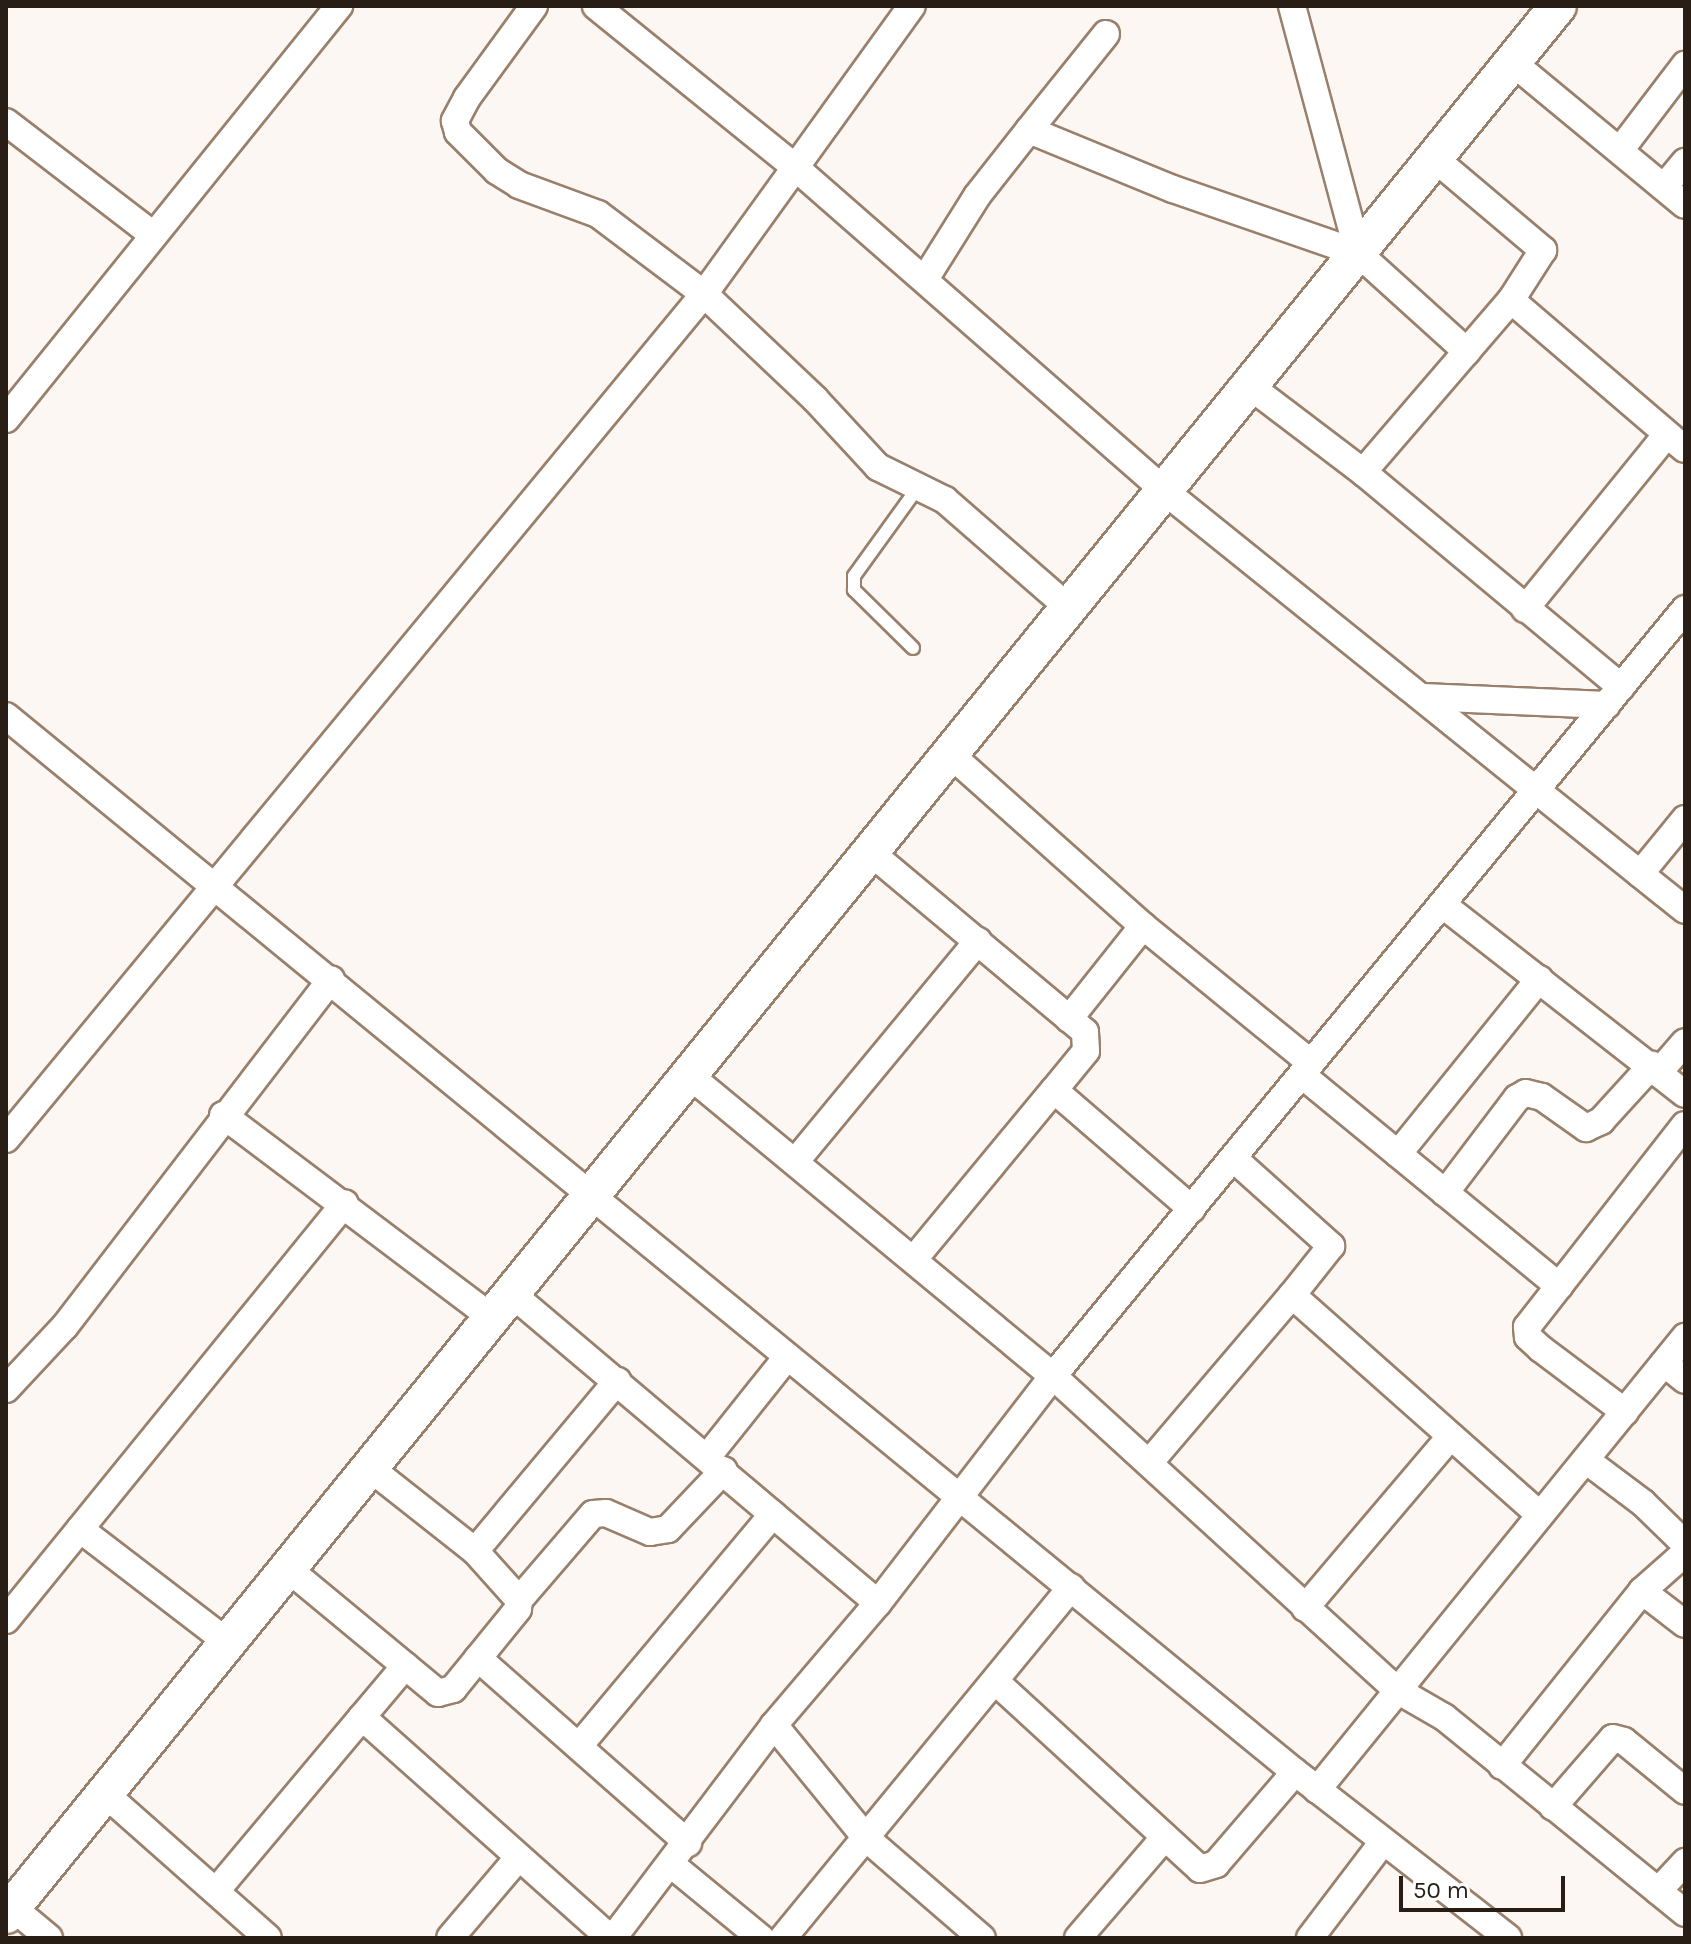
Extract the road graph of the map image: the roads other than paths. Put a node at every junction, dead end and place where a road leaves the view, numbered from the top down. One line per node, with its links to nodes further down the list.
1 (339, 6): 18 (street)
2 (534, 6): 21 (street)
3 (596, 6): 15 (street)
4 (912, 6): 15 (street)
5 (1292, 6): 19 (street)
6 (1558, 6): 8 (street)
7 (1106, 34): 11 (street)
8 (1512, 62): 12 (street); 13 (street)
9 (1685, 65): 12 (street)
10 (6, 122): 18 (street)
11 (1029, 130): 19 (street); 20 (street)
12 (1621, 149): 16 (street)
13 (1434, 158): 19 (street); 22 (street)
14 (1685, 162): 16 (street)
15 (796, 168): 20 (street); 21 (street)
16 (1664, 187): 17 (street)
17 (1685, 205)
18 (153, 235): 25 (street)
19 (1358, 253): 23 (street); 24 (street)
20 (925, 279): 29 (street)
21 (704, 294): 28 (street); 42 (street)
22 (1511, 300): 23 (street); 26 (street)
23 (1467, 352): 27 (street)
24 (1251, 387): 27 (street); 29 (street)
25 (6, 419)
26 (1676, 441): 30 (street)
27 (1363, 472): 30 (street)
28 (919, 486): 32 (street); 33 (lane)
29 (1167, 493): 32 (street); 35 (street)
30 (1525, 609): 34 (street)
31 (1685, 609): 34 (street)
32 (1071, 610): 37 (street)
33 (913, 648)
34 (1614, 696): 35 (street); 38 (street)
35 (1423, 697): 38 (street)
36 (6, 716): 42 (street)
37 (951, 755): 40 (street); 45 (street)
38 (1537, 791): 41 (street); 43 (street)
39 (1685, 819): 41 (street)
40 (870, 852): 46 (street); 53 (street)
41 (1640, 874): 44 (street)
42 (214, 882): 47 (street); 58 (street)
43 (1443, 905): 48 (street); 51 (street)
44 (1685, 910)
45 (1143, 926): 49 (street); 51 (street)
46 (978, 941): 49 (street); 61 (street)
47 (331, 979): 56 (street); 63 (street)
48 (1539, 979): 52 (street); 59 (street)
49 (1069, 1019): 54 (street)
50 (1685, 1042): 52 (street)
51 (1306, 1069): 59 (street); 60 (street)
52 (1655, 1069): 55 (street); 62 (street)
53 (689, 1075): 61 (street); 63 (street)
54 (1054, 1090): 65 (street); 66 (street)
55 (1685, 1094)
56 (223, 1115): 64 (street); 76 (street)
57 (1685, 1125): 67 (street)
58 (6, 1139)
59 (1398, 1154): 62 (street)
60 (1233, 1158): 65 (street); 68 (street)
61 (795, 1162): 66 (street)
62 (1445, 1193): 67 (street)
63 (592, 1195): 69 (street); 71 (street)
64 (345, 1203): 69 (street); 86 (street)
65 (1192, 1209): 73 (street)
66 (914, 1259): 73 (street)
67 (1559, 1286): 77 (street)
68 (1292, 1295): 78 (street); 81 (street)
69 (502, 1306): 75 (street); 82 (street)
70 (1685, 1337): 72 (street)
71 (787, 1357): 80 (street); 83 (street)
72 (1664, 1363): 74 (street); 77 (street)
73 (1053, 1376): 81 (street); 83 (street)
74 (1685, 1380)
75 (617, 1381): 80 (street); 87 (street)
76 (6, 1389)
77 (1625, 1412): 79 (street)
78 (1450, 1437): 85 (street); 93 (street)
79 (1586, 1460): 85 (street); 90 (street)
80 (716, 1463): 84 (street); 91 (street)
81 (1149, 1463): 93 (street)
82 (370, 1468): 87 (street); 88 (street)
83 (962, 1497): 89 (street); 92 (street)
84 (773, 1514): 92 (street); 103 (street)
85 (1539, 1514): 100 (street)
86 (80, 1529): 94 (street); 96 (street)
87 (475, 1551): 91 (street)
88 (287, 1568): 96 (street); 98 (street)
89 (1071, 1587): 99 (street); 105 (street)
90 (1642, 1591): 95 (street); 104 (street)
91 (519, 1600): 97 (street)
92 (878, 1603): 102 (street)
93 (1305, 1608): 100 (street)
94 (9, 1610)
95 (1685, 1624)
96 (227, 1642): 108 (street)
97 (478, 1658): 98 (street); 103 (street)
98 (405, 1666): 101 (street)
99 (995, 1681): 110 (street); 111 (street)
100 (1397, 1690): 104 (street); 107 (street)
101 (362, 1717): 114 (street); 117 (street)
102 (774, 1725): 111 (street); 113 (street)
103 (579, 1746): 113 (street)
104 (1502, 1766): 109 (street)
105 (1295, 1772): 107 (street); 110 (street)
106 (1682, 1782): 109 (street)
107 (1317, 1790): 112 (street)
108 (103, 1792): 117 (street); 119 (street)
109 (1553, 1807): 118 (street)
110 (1165, 1837): 128 (street)
111 (866, 1838): 126 (street); 127 (street)
112 (1383, 1842): 129 (street); 130 (street)
113 (688, 1843): 116 (street)
114 (518, 1858): 123 (street); 124 (street)
115 (1685, 1862): 118 (street)
116 (672, 1865): 124 (street); 125 (street)
117 (216, 1891): 122 (street)
118 (1658, 1891): 120 (street)
119 (8, 1908): 121 (street)
120 (1685, 1913)
121 (49, 1938)
122 (268, 1938)
123 (450, 1938)
124 (611, 1938)
125 (761, 1938)
126 (783, 1938)
127 (982, 1938)
128 (1078, 1938)
129 (1310, 1938)
130 (1508, 1938)

